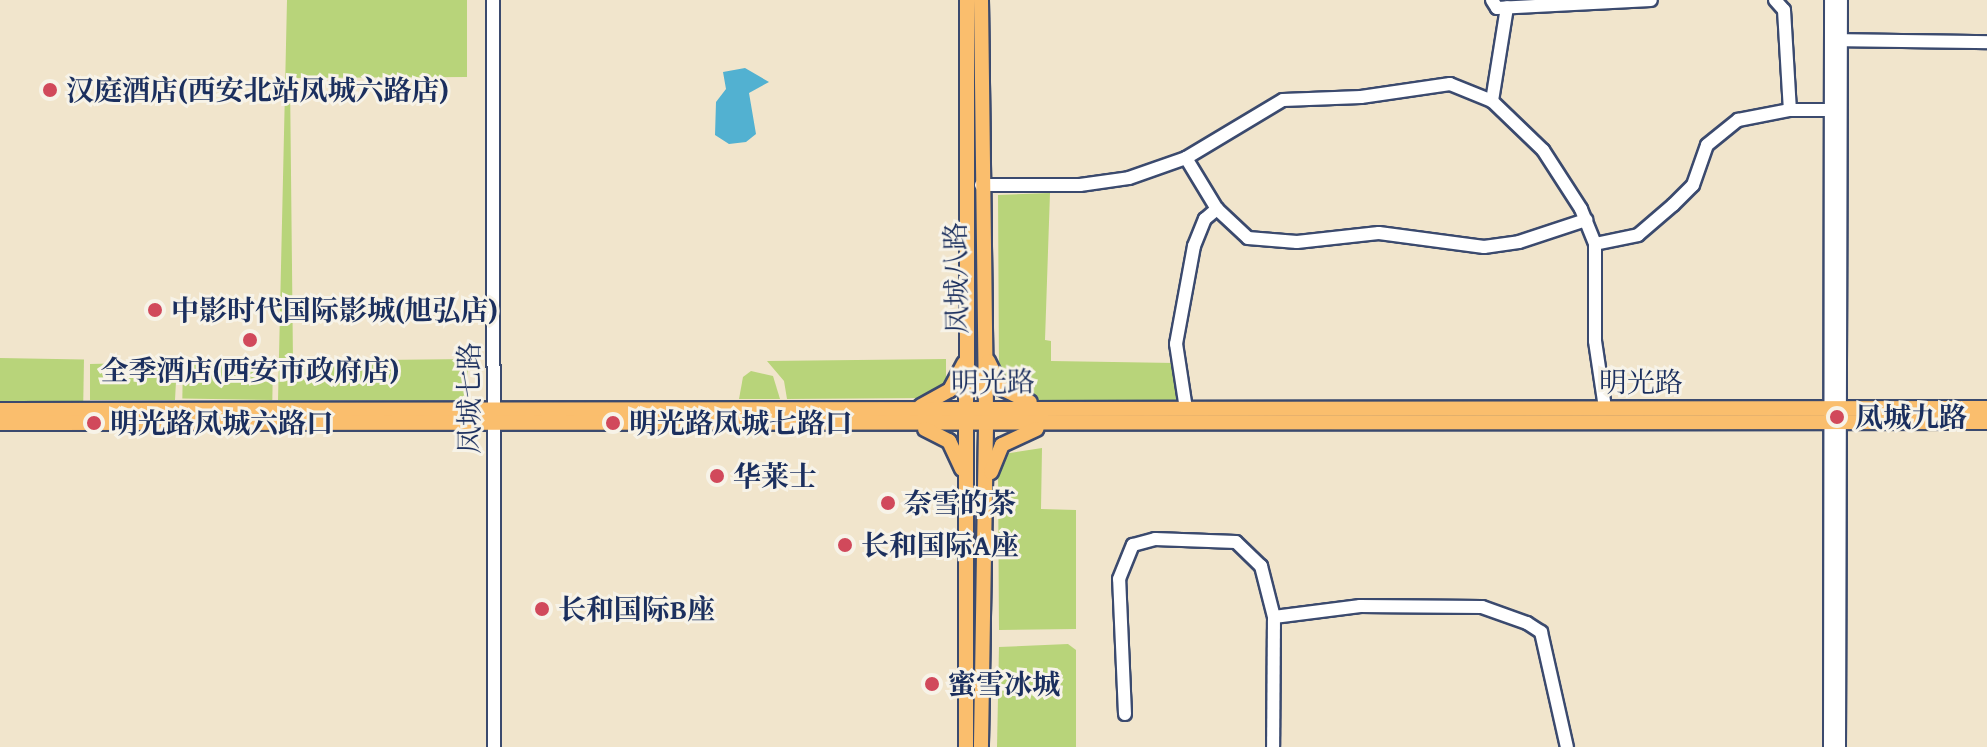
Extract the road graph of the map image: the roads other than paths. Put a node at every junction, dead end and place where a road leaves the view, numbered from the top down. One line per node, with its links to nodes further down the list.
1 (493, 0): 31 (street, 凤城七路)
2 (967, 0): 20 (main road, 凤城八路)
3 (981, 0): 16 (main road, 凤城八路)
4 (1492, 0): 9 (street)
5 (1651, 0): 9 (street)
6 (1775, 0): 13 (street)
7 (1831, 0): 10 (street)
8 (1841, 0): 10 (street)
9 (1507, 7): 12 (street)
10 (1836, 40): 11 (street); 14 (street); 30 (street)
11 (1987, 42)
12 (1492, 101): 15 (street); 18 (street)
13 (1790, 110): 14 (street); 19 (street)
14 (1831, 110): 30 (street)
15 (1186, 158): 16 (street); 17 (street)
16 (981, 185): 21 (main road, 凤城八路)
17 (1217, 209): 18 (street); 25 (street)
18 (1586, 220): 19 (street)
19 (1595, 244): 23 (street)
20 (968, 344): 27 (main road); 28 (main road, 凤城八路)
21 (983, 344): 22 (main road); 29 (main road, 凤城八路)
22 (1050, 407): 25 (main road, 明光路); 29 (main road, 明光路)
23 (1605, 408): 25 (main road, 明光路); 30 (main road, 明光路)
24 (1987, 408): 30 (main road, 明光路)
25 (1186, 409)
26 (0, 410): 31 (main road, 明光路)
27 (908, 410): 28 (main road, 明光路); 31 (main road, 明光路)
28 (966, 410): 29 (main road, 明光路); 36 (main road, 凤城八路)
29 (985, 410): 37 (main road, 凤城八路)
30 (1836, 415): 32 (main road, 明光路); 35 (main road, 明光路); 47 (street); 48 (street)
31 (493, 416): 33 (main road, 明光路); 34 (main road, 明光路); 42 (street, 凤城七路)
32 (1987, 422)
33 (0, 423)
34 (909, 425): 36 (main road, 明光路); 39 (main road)
35 (1050, 425): 37 (main road, 明光路); 38 (main road)
36 (966, 426): 37 (main road, 明光路); 39 (main road, 凤城八路)
37 (986, 426): 38 (main road, 凤城八路)
38 (986, 495): 44 (main road, 凤城八路)
39 (967, 497): 43 (main road, 凤城八路)
40 (1274, 617): 41 (street); 45 (street); 46 (street)
41 (1125, 714)
42 (494, 747)
43 (966, 747)
44 (981, 747)
45 (1273, 747)
46 (1567, 747)
47 (1830, 747)
48 (1839, 747)

